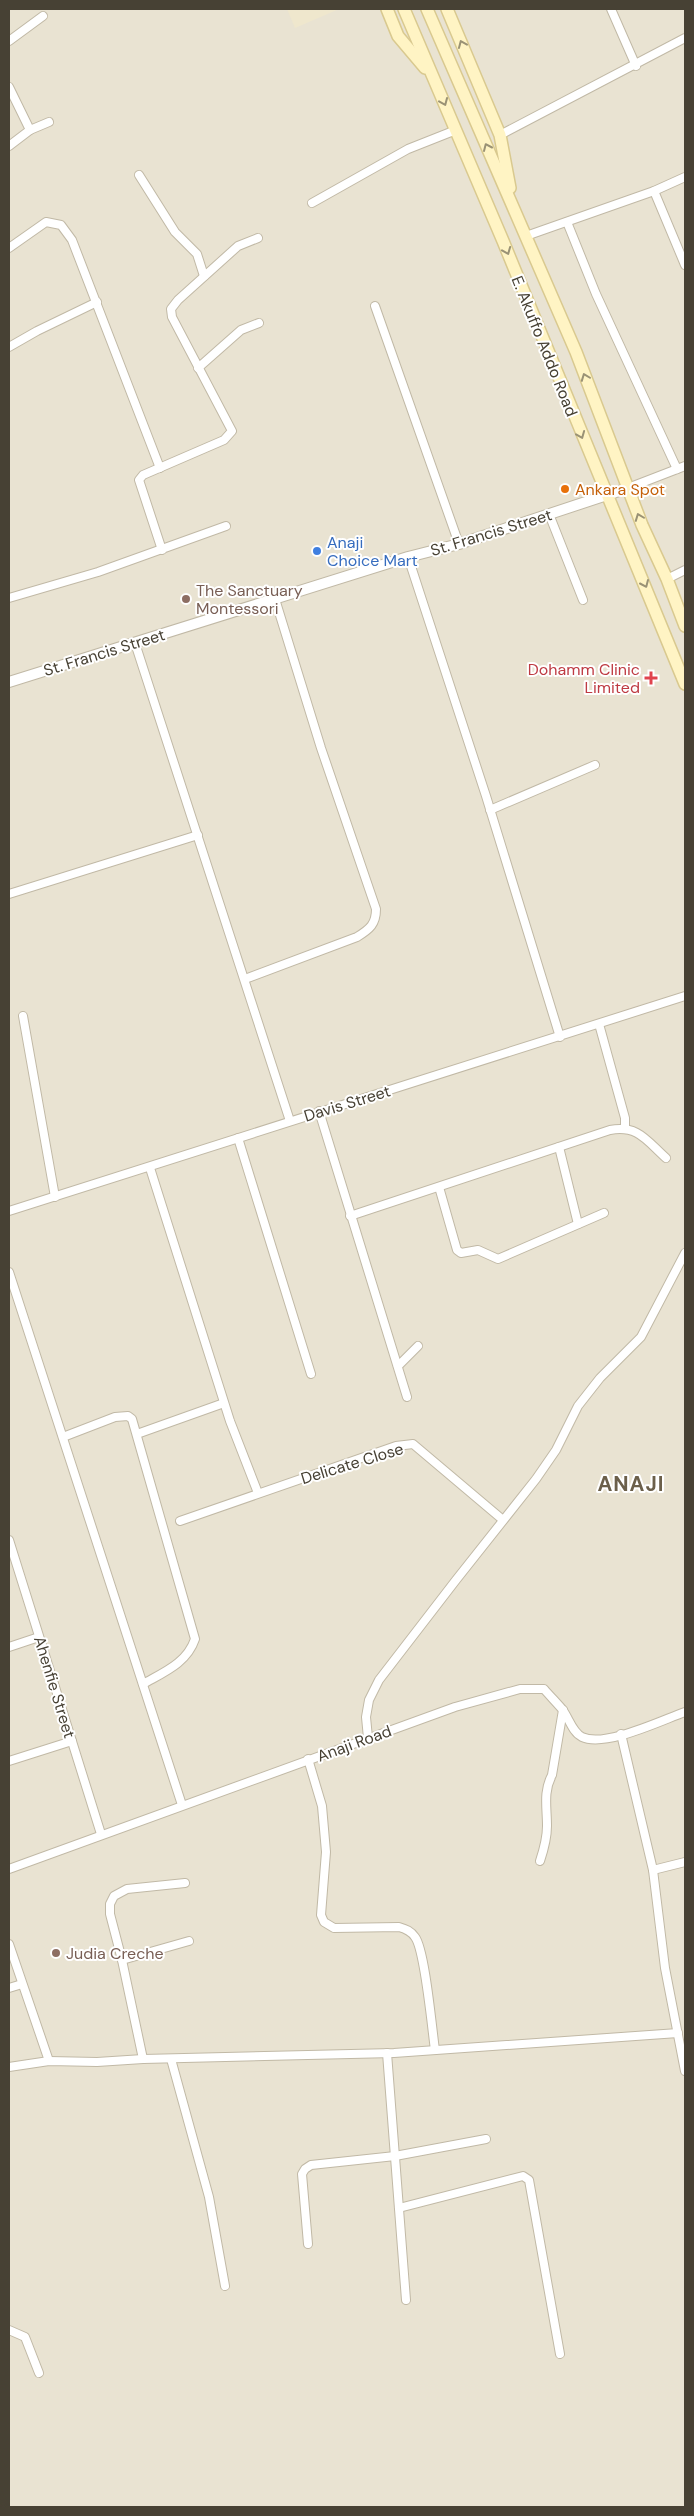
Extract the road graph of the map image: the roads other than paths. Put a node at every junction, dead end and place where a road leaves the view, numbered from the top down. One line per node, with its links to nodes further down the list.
1 (387, 9): 10 (main road)
2 (404, 9): 10 (main road, E. Akuffo Addo Road)
3 (427, 9): 21 (main road, E. Akuffo Addo Road, one-way to 3)
4 (447, 9): 15 (main road, one-way to 4)
5 (611, 9): 9 (street)
6 (43, 16): 8 (street)
7 (685, 38): 9 (street)
8 (9, 41)
9 (636, 66): 15 (street)
10 (434, 78): 14 (main road, E. Akuffo Addo Road, one-way to 14)
11 (9, 87): 13 (street)
12 (49, 122): 13 (street)
13 (30, 130): 16 (street)
14 (456, 130): 20 (street); 37 (main road, E. Akuffo Addo Road, one-way to 37)
15 (500, 135): 21 (main road)
16 (9, 146)
17 (139, 175): 27 (street)
18 (685, 177): 19 (street)
19 (654, 191): 22 (street); 26 (street)
20 (312, 203)
21 (514, 207): 23 (main road, E. Akuffo Addo Road)
22 (567, 222): 23 (street); 35 (street)
23 (526, 236): 36 (main road, E. Akuffo Addo Road, one-way to 23)
24 (258, 238): 27 (street)
25 (9, 248): 28 (street)
26 (685, 265)
27 (204, 276): 32 (street)
28 (97, 302): 31 (street); 34 (street)
29 (375, 306): 40 (street)
30 (259, 323): 32 (street)
31 (9, 347)
32 (198, 368): 34 (street)
33 (685, 466): 35 (street, St. Francis Street)
34 (160, 468): 41 (street)
35 (677, 469): 36 (street, St. Francis Street)
36 (628, 488): 37 (street, St. Francis Street); 44 (main road, E. Akuffo Addo Road, one-way to 36)
37 (606, 496): 38 (street, St. Francis Street); 51 (main road, E. Akuffo Addo Road, one-way to 51)
38 (549, 514): 40 (street, St. Francis Street); 47 (street)
39 (226, 526): 41 (street)
40 (459, 544): 42 (street, St. Francis Street)
41 (162, 550): 45 (street)
42 (408, 557): 46 (street, St. Francis Street); 53 (street)
43 (685, 570): 44 (street)
44 (667, 579): 48 (main road, E. Akuffo Addo Road)
45 (9, 598)
46 (275, 599): 49 (street, St. Francis Street); 56 (street)
47 (583, 600)
48 (685, 626)
49 (135, 643): 50 (street, St. Francis Street); 54 (street)
50 (9, 682)
51 (685, 684)
52 (595, 765): 53 (street)
53 (490, 810): 60 (street)
54 (198, 835): 55 (street); 56 (street)
55 (9, 894)
56 (245, 979): 62 (street)
57 (685, 996): 59 (street, Davis Street)
58 (23, 1016): 69 (street)
59 (599, 1024): 60 (street, Davis Street); 63 (street)
60 (560, 1038): 61 (street, Davis Street)
61 (319, 1111): 62 (street, Davis Street); 72 (street)
62 (290, 1121): 64 (street, Davis Street)
63 (624, 1127): 65 (street); 66 (street)
64 (238, 1138): 67 (street, Davis Street); 78 (street)
65 (559, 1147): 68 (street); 73 (street)
66 (666, 1158)
67 (150, 1168): 69 (street, Davis Street); 80 (street)
68 (439, 1187): 72 (street); 73 (street)
69 (55, 1196): 70 (street, Davis Street)
70 (9, 1211)
71 (604, 1212): 73 (street)
72 (350, 1216): 77 (street)
73 (578, 1224)
74 (685, 1253): 84 (street)
75 (9, 1272): 82 (street)
76 (418, 1346): 77 (street)
77 (398, 1366): 79 (street)
78 (312, 1374)
79 (406, 1397)
80 (224, 1403): 81 (street); 83 (street)
81 (137, 1434): 82 (street); 89 (street)
82 (63, 1437): 89 (street)
83 (258, 1493): 84 (street, Delicate Close); 85 (street, Delicate Close)
84 (504, 1520): 93 (street)
85 (180, 1521)
86 (9, 1540): 87 (street, Ahenfie Street)
87 (39, 1637): 88 (street); 94 (street, Ahenfie Street)
88 (9, 1646)
89 (143, 1684): 97 (street)
90 (563, 1710): 92 (street, Anaji Road); 93 (street, Anaji Road); 99 (street)
91 (685, 1712): 92 (street, Anaji Road)
92 (622, 1734): 102 (street)
93 (368, 1738): 95 (street, Anaji Road)
94 (72, 1741): 96 (street); 98 (street, Ahenfie Street)
95 (308, 1759): 97 (street, Anaji Road); 110 (street)
96 (9, 1761)
97 (182, 1805): 98 (street, Anaji Road)
98 (101, 1834): 101 (street, Anaji Road)
99 (540, 1861)
100 (685, 1862): 102 (street)
101 (9, 1869)
102 (653, 1870): 109 (street)
103 (185, 1883): 106 (street)
104 (189, 1941): 106 (street)
105 (9, 1944): 107 (street)
106 (122, 1960): 113 (street)
107 (22, 1984): 108 (street); 114 (street)
108 (9, 1988)
109 (678, 2033): 110 (street); 116 (street)
110 (435, 2050): 111 (street)
111 (387, 2053): 112 (street); 118 (street)
112 (171, 2058): 113 (street); 121 (street)
113 (143, 2059): 114 (street)
114 (49, 2061): 115 (street)
115 (9, 2067)
116 (685, 2071)
117 (486, 2139): 118 (street)
118 (395, 2156): 119 (street); 120 (street)
119 (399, 2208): 122 (street); 124 (street)
120 (308, 2244)
121 (225, 2286)
122 (406, 2300)
123 (9, 2330): 125 (street)
124 (560, 2354)
125 (39, 2373)

